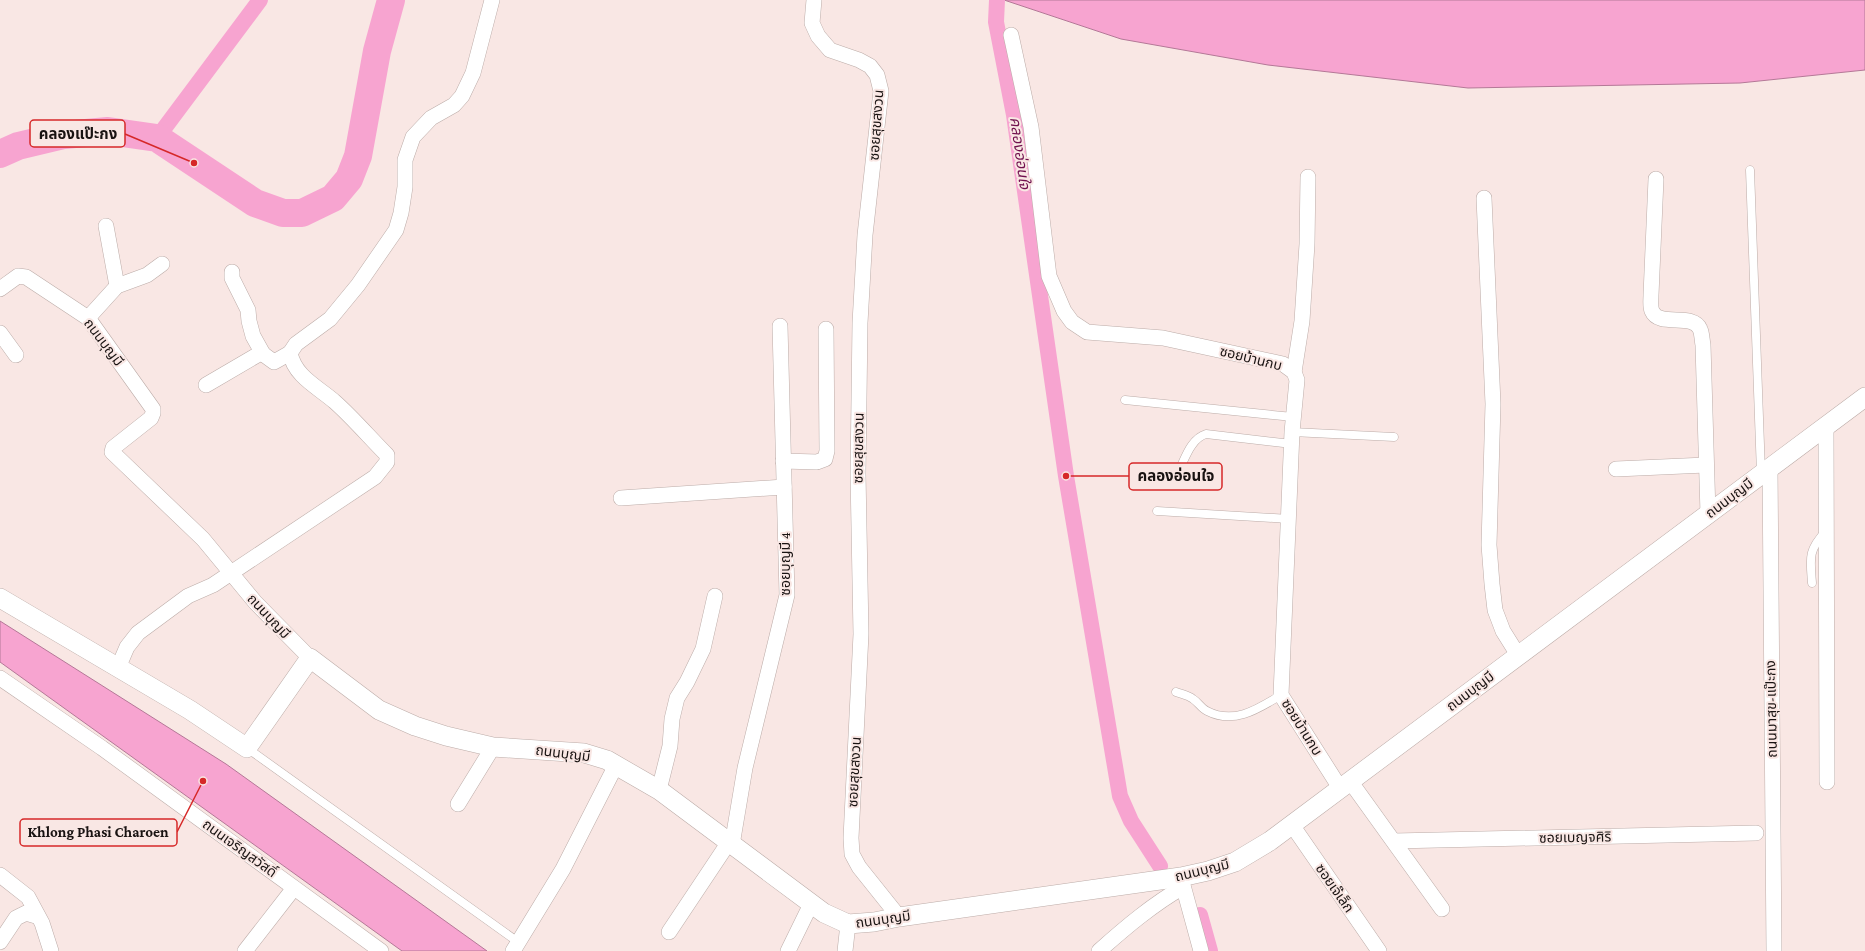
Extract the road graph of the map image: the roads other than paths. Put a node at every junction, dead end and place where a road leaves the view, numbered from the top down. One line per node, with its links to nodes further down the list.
1 (492, 0): 17 (street)
2 (814, 0): 66 (street, ซอยสุขสงวน)
3 (1011, 35): 20 (street, ซอยบ้านกบ)
4 (1750, 170): 32 (lane)
5 (1308, 177): 20 (street)
6 (1656, 179): 30 (street)
7 (1484, 198): 43 (street)
8 (106, 226): 11 (street)
9 (162, 264): 11 (street)
10 (232, 272): 18 (street)
11 (117, 286): 13 (street)
12 (0, 289): 13 (street, ถนนบุญมี)
13 (88, 318): 39 (street, ถนนบุญมี)
14 (780, 326): 28 (street, ซอยบุญมี 4)
15 (826, 329): 28 (street)
16 (0, 333): 19 (street)
17 (290, 353): 18 (street); 39 (street)
18 (263, 354): 21 (street)
19 (16, 355)
20 (1294, 372): 24 (street, ซอยบ้านกบ)
21 (206, 385)
22 (1865, 397): 25 (street, ถนนบุญมี)
23 (1125, 400): 24 (lane)
24 (1293, 417): 27 (street, ซอยบ้านกบ)
25 (1826, 427): 32 (street, ถนนบุญมี); 38 (street)
26 (1394, 437): 27 (lane)
27 (1292, 438): 29 (lane); 37 (street, ซอยบ้านกบ)
28 (783, 461): 33 (street, ซอยบุญมี 4)
29 (1182, 464)
30 (1706, 465): 31 (street); 36 (street)
31 (1616, 469)
32 (1765, 471): 36 (street, ถนนบุญมี); 79 (street, ถนนมาสุข-แป๊ะกง)
33 (784, 487): 34 (street); 59 (street, ซอยบุญมี 4)
34 (621, 498)
35 (1158, 511): 37 (lane)
36 (1708, 514): 43 (street, ถนนบุญมี)
37 (1288, 519): 48 (street, ซอยบ้านกบ)
38 (1826, 531): 40 (lane); 52 (street)
39 (231, 573): 44 (street, ถนนบุญมี); 45 (street)
40 (1812, 583)
41 (715, 596): 54 (street)
42 (0, 598): 45 (street)
43 (1518, 656): 53 (street, ถนนบุญมี)
44 (310, 658): 49 (street, ถนนบุญมี); 50 (street)
45 (118, 668): 50 (street)
46 (0, 678): 62 (street, ถนนเจริญสวัสดิ์)
47 (1176, 692): 48 (lane)
48 (1281, 695): 53 (street, ซอยบ้านกบ)
49 (493, 747): 51 (street, ถนนบุญมี); 55 (street)
50 (247, 748): 70 (lane)
51 (616, 765): 54 (street, ถนนบุญมี); 70 (street)
52 (1827, 782)
53 (1345, 784): 56 (street, ถนนบุญมี); 58 (street)
54 (659, 790): 59 (street, ถนนบุญมี)
55 (458, 804)
56 (1292, 825): 61 (street, ถนนบุญมี); 78 (street, ซอยเจ๊เล็ก)
57 (1756, 833): 58 (street, ซอยเบญจศิริ)
58 (1394, 841): 64 (street)
59 (730, 843): 63 (street, ถนนบุญมี); 68 (street)
60 (0, 876): 65 (street)
61 (1182, 882): 66 (street, ถนนบุญมี); 76 (street); 77 (street)
62 (294, 888): 72 (street); 73 (street, ถนนเจริญสวัสดิ์)
63 (811, 904): 67 (street, ถนนบุญมี); 74 (street)
64 (1442, 909)
65 (36, 916): 69 (street); 71 (street)
66 (899, 917): 67 (street, ถนนบุญมี)
67 (848, 924): 75 (street)
68 (668, 932)
69 (0, 942)
70 (516, 947)
71 (50, 951)
72 (245, 951)
73 (380, 951)
74 (788, 951)
75 (845, 951)
76 (1099, 951)
77 (1201, 951)
78 (1379, 951)
79 (1774, 951)

